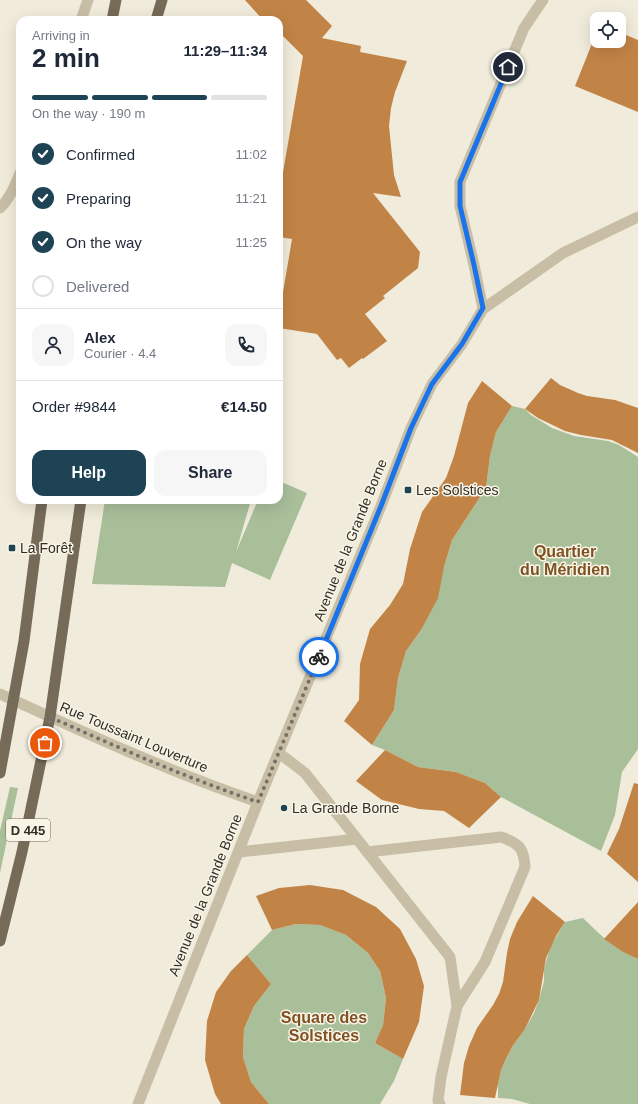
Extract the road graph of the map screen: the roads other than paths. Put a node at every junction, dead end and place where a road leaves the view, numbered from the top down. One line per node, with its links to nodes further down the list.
1 (88, 0): 5 (street)
2 (116, 0): 6 (main road)
3 (162, 0): 7 (main road)
4 (543, 0): 11 (street)
5 (82, 16)
6 (113, 16)
7 (157, 16)
8 (16, 184): 9 (street)
9 (0, 208)
10 (638, 217): 11 (street, Avenue de la Grande Borne)
11 (483, 308): 17 (street, Avenue de la Grande Borne)
12 (41, 504): 15 (main road)
13 (80, 504): 16 (main road, D 445)
14 (0, 694): 15 (street, Rue Toussaint Louverture)
15 (14, 701): 16 (street, Rue Toussaint Louverture); 18 (main road)
16 (50, 717): 19 (street, Rue Toussaint Louverture); 23 (main road, D 445)
17 (279, 753): 19 (street, Avenue de la Grande Borne); 20 (street)
18 (0, 773)
19 (258, 802): 21 (street, Avenue de la Grande Borne)
20 (357, 839): 21 (street); 22 (street)
21 (239, 852): 25 (street, Avenue de la Grande Borne)
22 (367, 852): 24 (street); 24 (street)
23 (0, 941)
24 (457, 1006): 26 (street)
25 (141, 1103)
26 (440, 1104)

